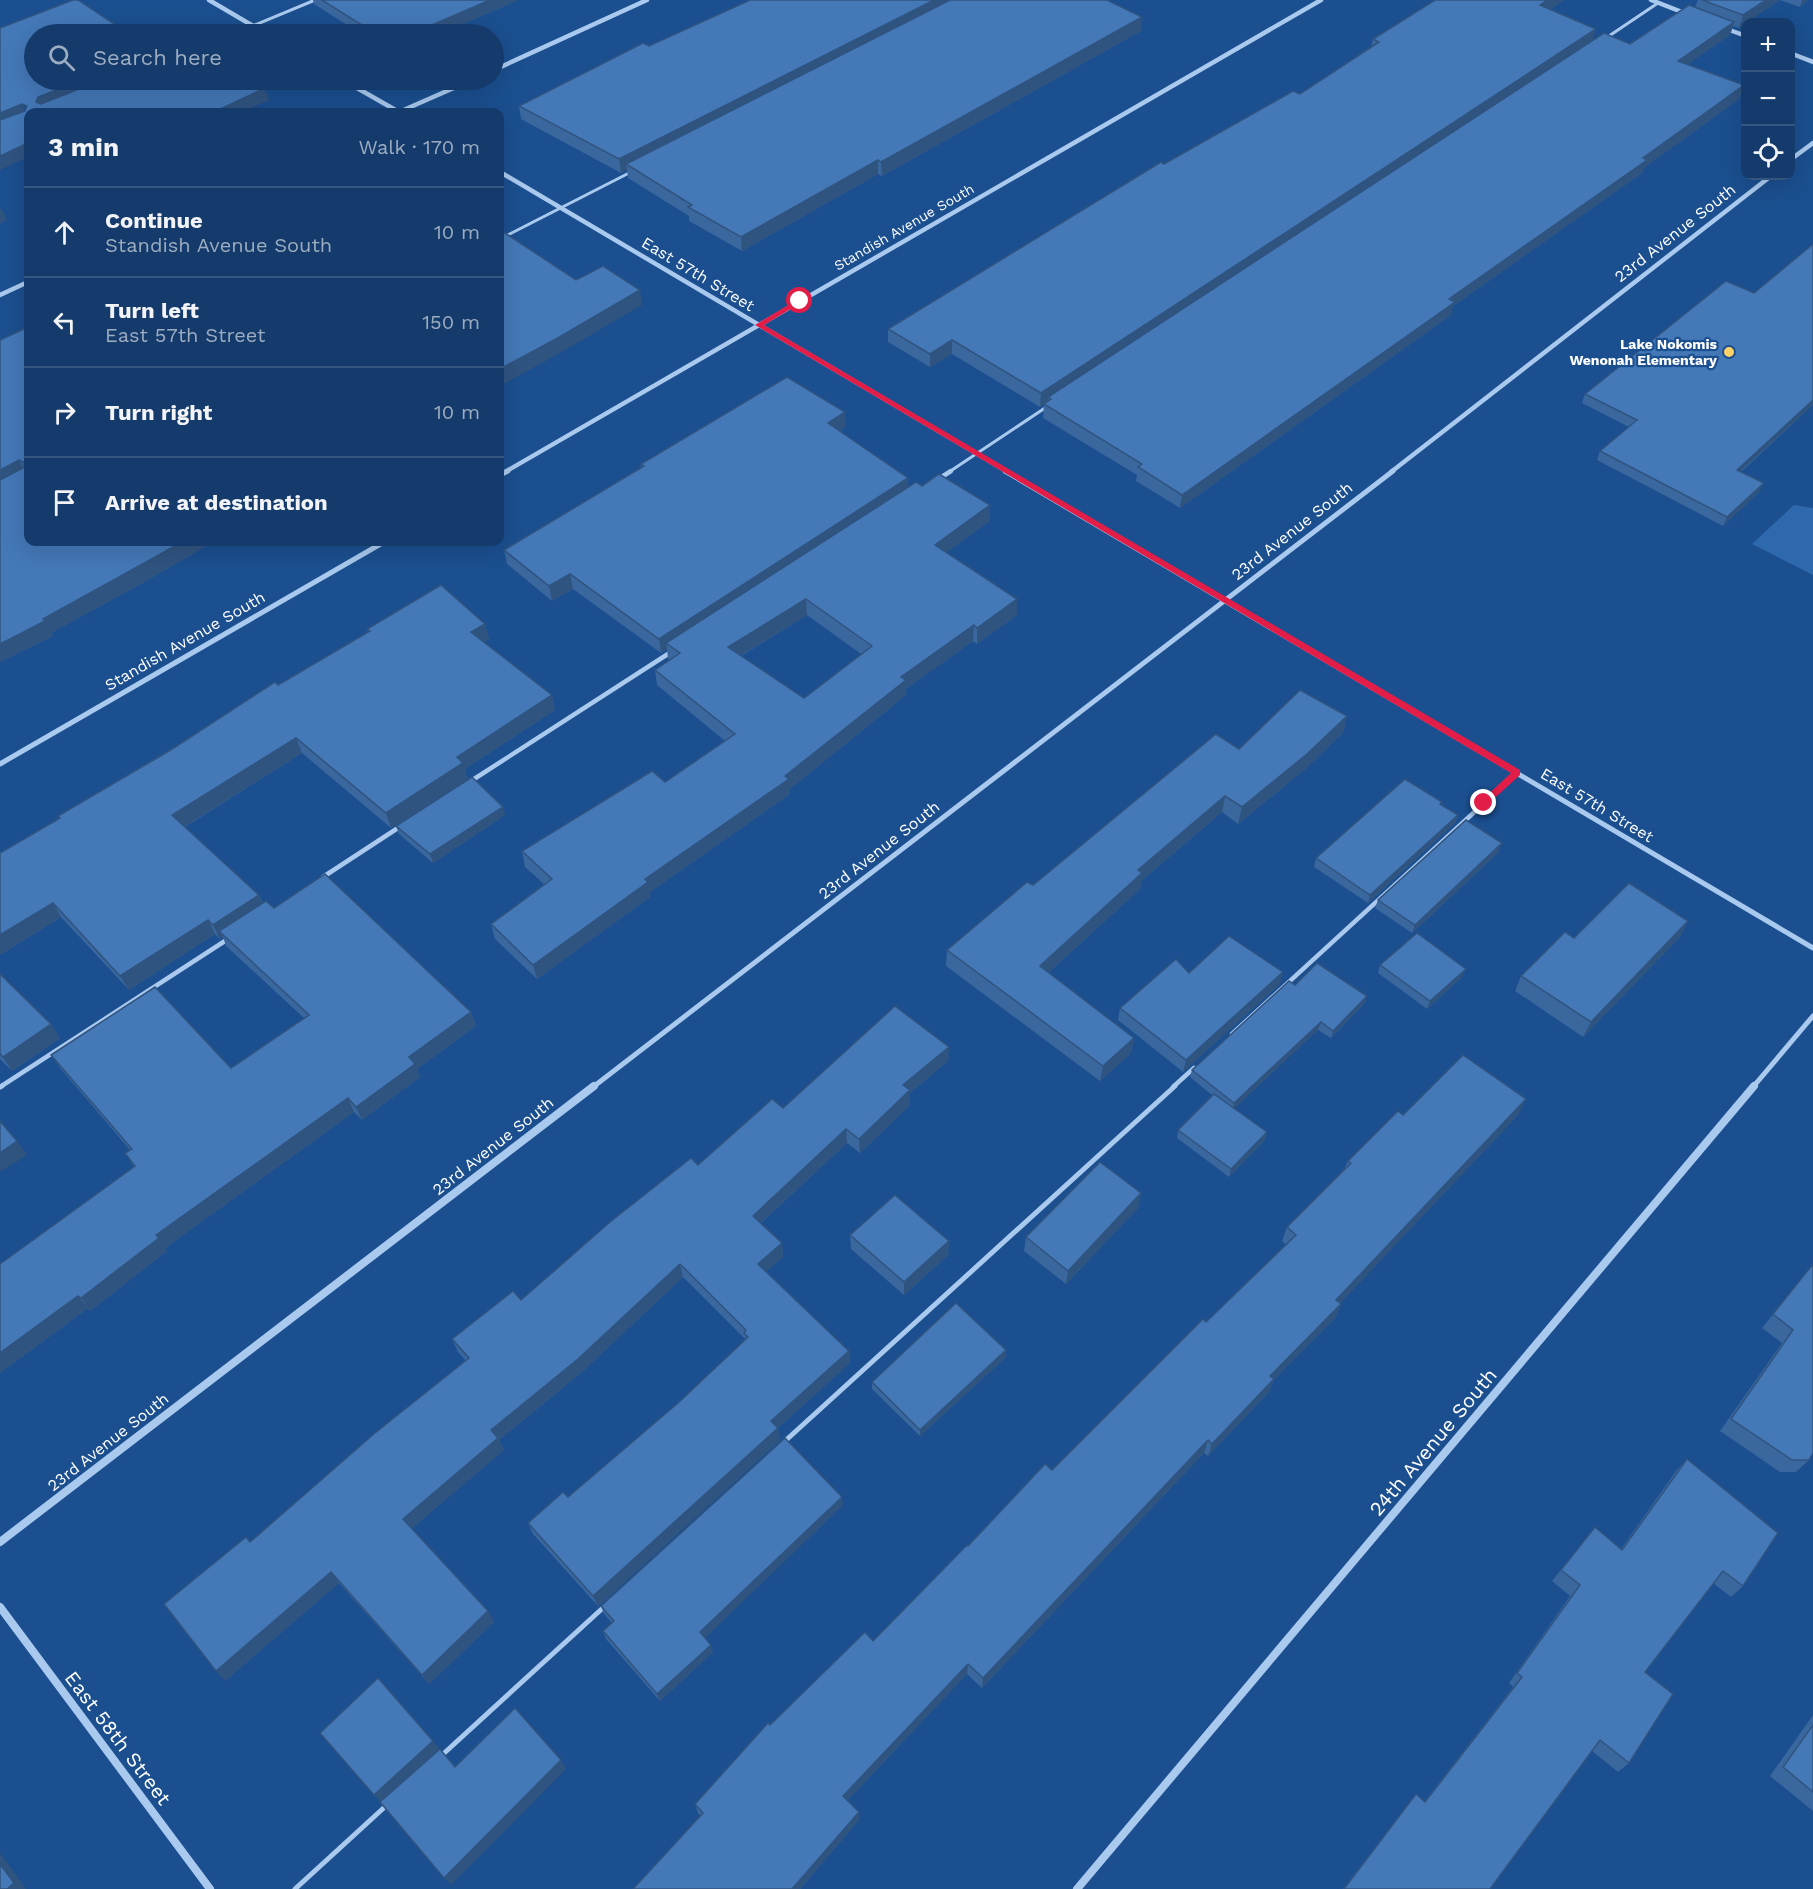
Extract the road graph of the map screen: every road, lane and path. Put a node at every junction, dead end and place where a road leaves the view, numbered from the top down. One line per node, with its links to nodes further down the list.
1 (209, 0): 8 (street)
2 (315, 0): 9 (lane)
3 (647, 0): 15 (street)
4 (1321, 0): 29 (street, Standish Avenue South)
5 (1651, 0): 6 (street)
6 (1658, 3): 7 (street); 12 (lane)
7 (1691, 15)
8 (250, 24)
9 (258, 24)
10 (1713, 24): 11 (street)
11 (1741, 34)
12 (1598, 42)
13 (1795, 55): 14 (street)
14 (1813, 62)
15 (504, 65)
16 (360, 90): 18 (street)
17 (449, 90): 19 (street)
18 (392, 108)
19 (408, 108)
20 (1813, 142): 21 (street)
21 (1795, 157)
22 (637, 169): 25 (lane)
23 (504, 174): 25 (street, East 57th Street)
24 (1766, 180): 35 (street, 23rd Avenue South)
25 (560, 208): 26 (lane); 29 (street, East 57th Street)
26 (504, 237)
27 (24, 284): 28 (street)
28 (0, 295)
29 (759, 325): 31 (street, East 57th Street); 32 (street, Standish Avenue South)
30 (1058, 399): 31 (lane)
31 (976, 454): 33 (lane); 35 (street, East 57th Street)
32 (504, 473)
33 (934, 481)
34 (377, 546): 37 (street, Standish Avenue South)
35 (1226, 601): 38 (street, East 57th Street); 49 (street, 23rd Avenue South)
36 (673, 650): 39 (lane)
37 (0, 764)
38 (1517, 773): 43 (street, East 57th Street); 45 (lane)
39 (462, 787)
40 (412, 820): 41 (lane)
41 (321, 878)
42 (231, 937): 47 (lane)
43 (1813, 948)
44 (1813, 1016): 56 (street, 24th Avenue South)
45 (1229, 1036)
46 (1202, 1060): 48 (lane)
47 (0, 1087)
48 (780, 1446)
49 (0, 1542)
50 (612, 1599): 52 (lane)
51 (0, 1607): 54 (street, East 58th Street)
52 (436, 1760)
53 (392, 1800): 55 (lane)
54 (210, 1889)
55 (295, 1889)
56 (1077, 1889)

